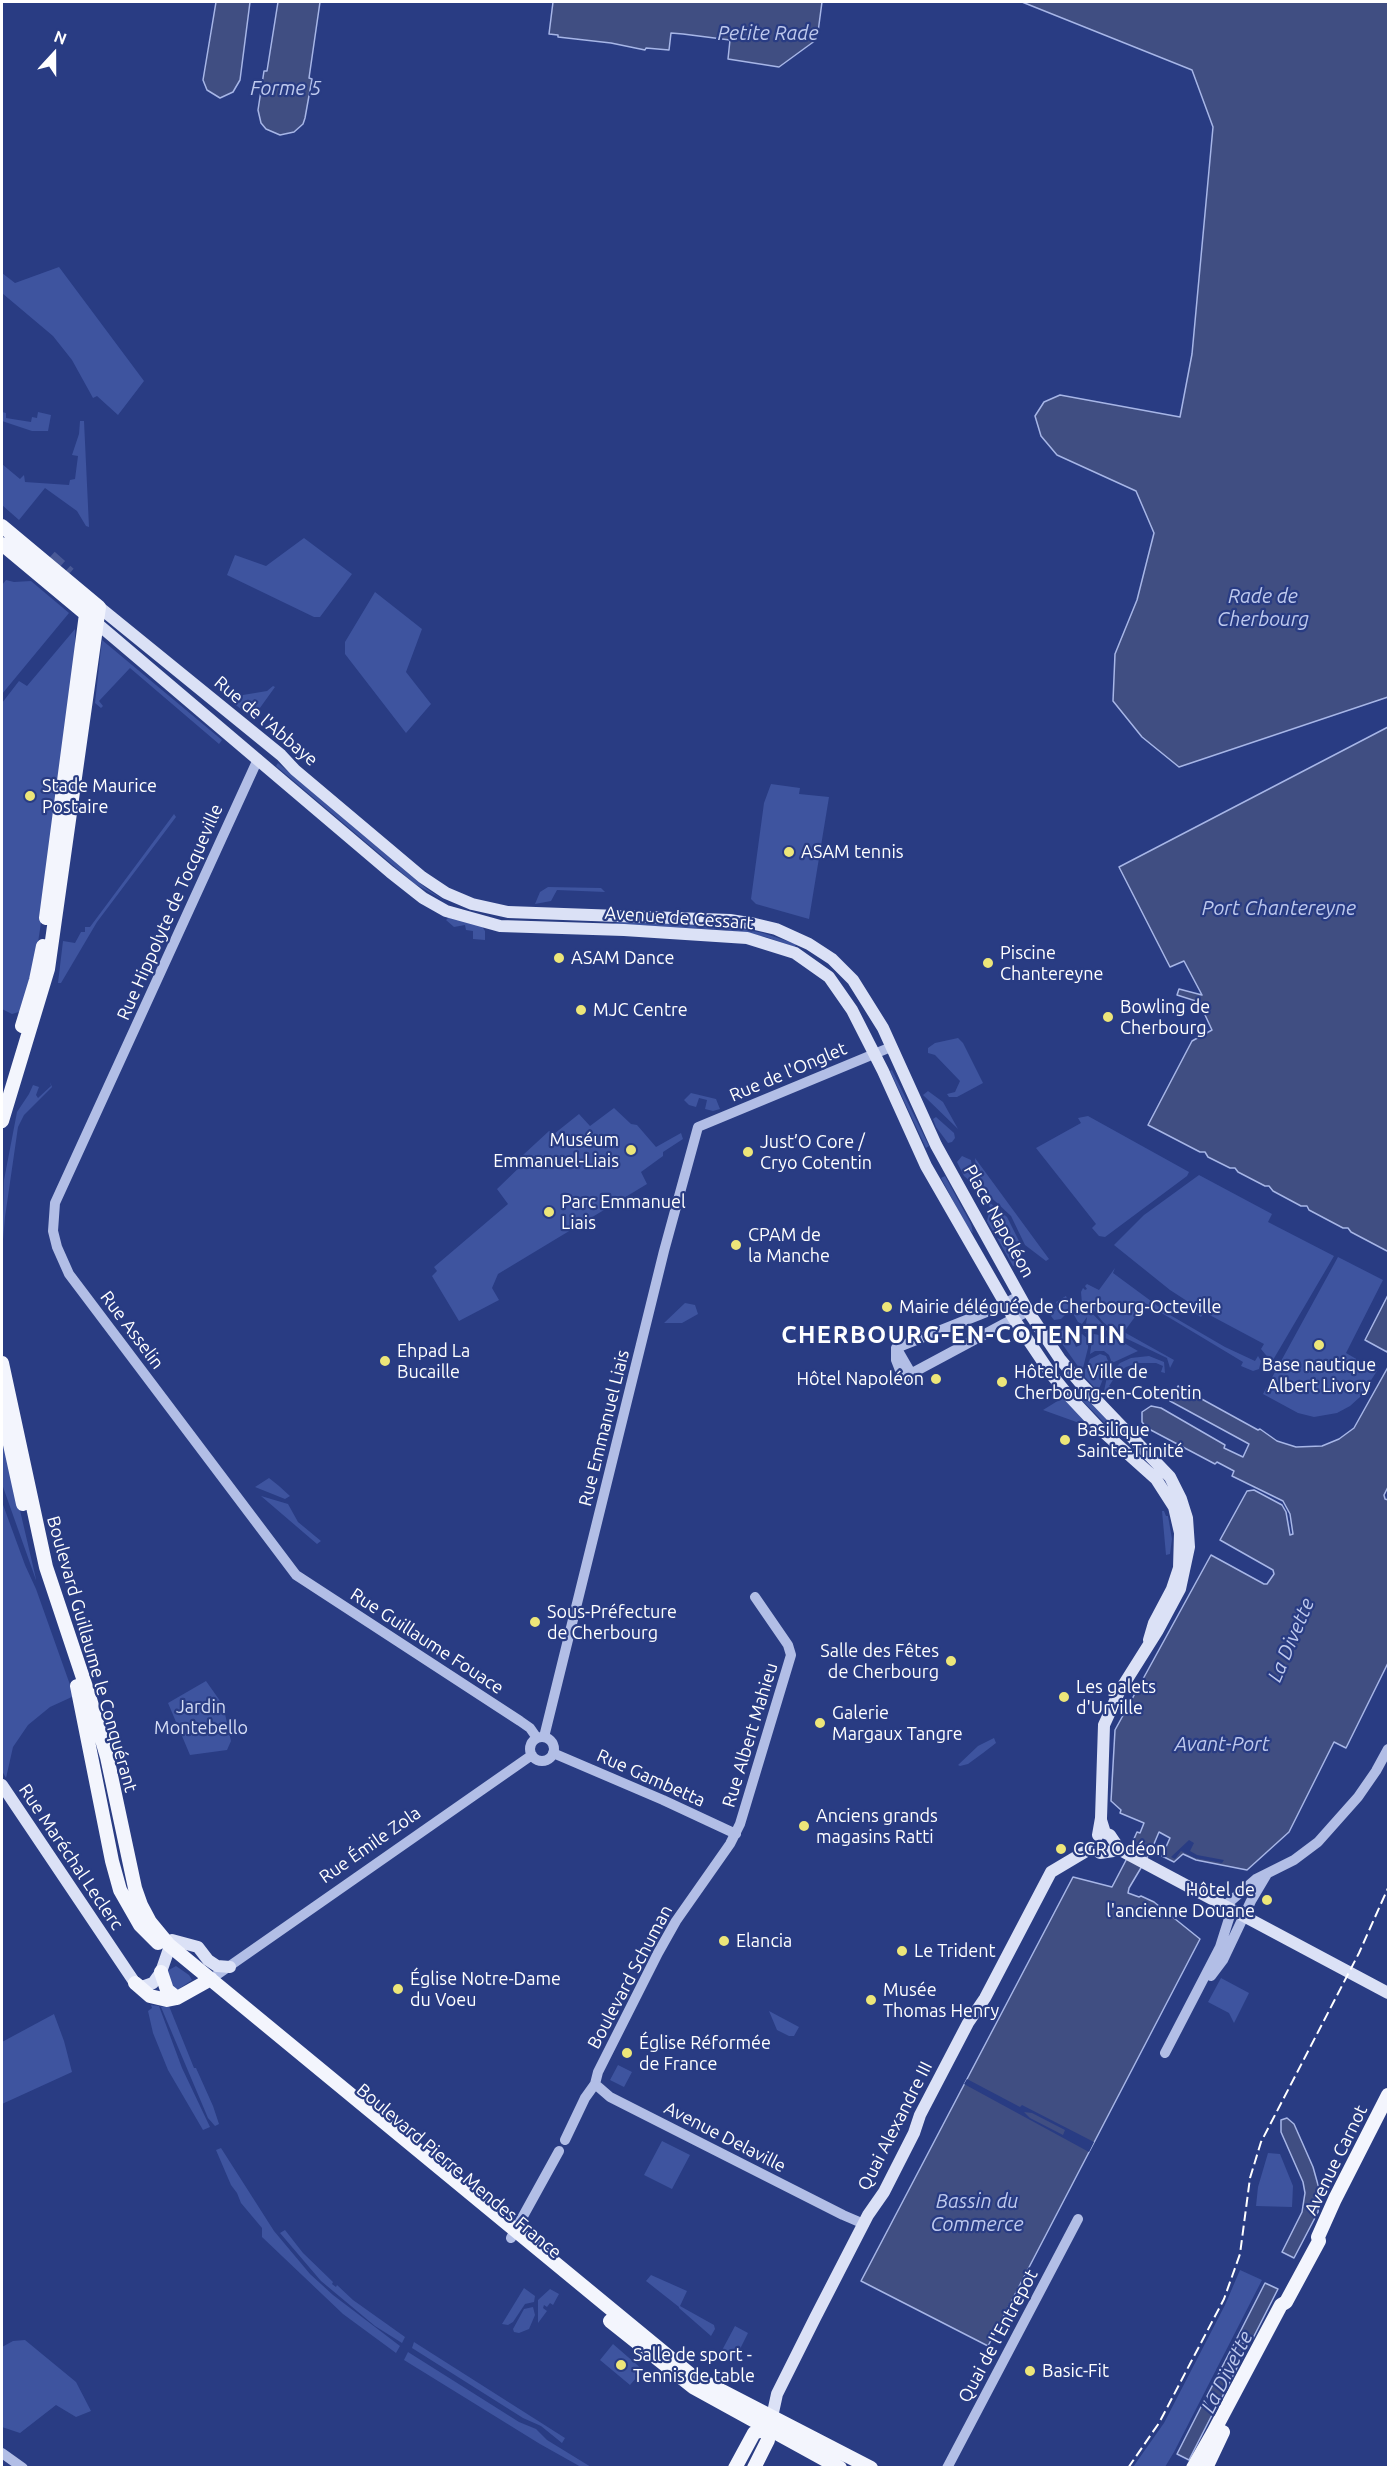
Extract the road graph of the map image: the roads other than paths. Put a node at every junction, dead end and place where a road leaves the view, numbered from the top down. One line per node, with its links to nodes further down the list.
1 (2, 515): 4 (main road)
2 (2, 526): 5 (main road, Rue de l'Abbaye)
3 (2, 544): 6 (main road, Rue de l'Abbaye)
4 (50, 557)
5 (99, 607): 6 (main road); 10 (main road, Rue de l'Abbaye)
6 (91, 619): 8 (main road, Rue de l'Abbaye); 9 (main road); 15 (main road)
7 (88, 638): 9 (main road)
8 (258, 759): 11 (main road, Rue de l'Abbaye); 14 (street, Rue Hippolyte de Tocqueville)
9 (67, 842): 16 (main road)
10 (521, 913): 12 (main road, Avenue de Cessart)
11 (500, 926): 13 (main road, Avenue de Cessart)
12 (891, 1047): 13 (street, Rue de l'Onglet); 18 (main road, Place Napoléon)
13 (874, 1053): 17 (street, Rue de l'Onglet); 19 (main road, Place Napoléon)
14 (112, 1078): 25 (street, Rue Asselin)
15 (2, 1085)
16 (2, 1121)
17 (698, 1127): 28 (street, Rue Emmanuel Liais)
18 (1020, 1296): 19 (street); 20 (main road, Place Napoléon)
19 (1005, 1304): 21 (main road, Place Napoléon); 21 (street)
20 (1028, 1311): 21 (street); 27 (main road, Place Napoléon)
21 (1014, 1319): 27 (main road, Place Napoléon)
22 (2, 1363): 24 (main road, Boulevard Guillaume le Conquérant)
23 (2, 1408): 24 (main road, Boulevard Guillaume le Conquérant)
24 (19, 1464): 40 (main road, Boulevard Guillaume le Conquérant); 41 (main road, Boulevard Guillaume le Conquérant)
25 (296, 1575): 28 (street, Rue Guillaume Fouace)
26 (755, 1597): 33 (street, Rue Albert Mahieu)
27 (1149, 1640): 34 (main road)
28 (540, 1738): 30 (street); 31 (street)
29 (1389, 1749): 37 (street)
30 (553, 1753): 31 (street); 33 (street, Rue Gambetta)
31 (532, 1755): 43 (street, Rue Émile Zola)
32 (2, 1785): 46 (main road, Rue Maréchal Leclerc)
33 (736, 1834): 51 (street, Boulevard Schuman)
34 (1101, 1834): 35 (main road); 36 (main road)
35 (1093, 1847): 36 (main road); 58 (main road, Quai Alexandre III)
36 (1118, 1849): 38 (main road)
37 (1268, 1874): 38 (street); 39 (street)
38 (1229, 1907): 39 (main road); 49 (street)
39 (1244, 1915): 47 (main road); 49 (street)
40 (140, 1925): 41 (main road, Boulevard Pierre Mendes France)
41 (168, 1949): 42 (main road); 44 (main road); 45 (main road, Boulevard Pierre Mendes France)
42 (208, 1960): 43 (main road); 45 (main road)
43 (230, 1967): 45 (street, Rue Émile Zola)
44 (161, 1972): 46 (main road); 48 (main road)
45 (208, 1981): 48 (main road); 59 (main road, Boulevard Pierre Mendes France)
46 (135, 1983): 48 (main road)
47 (1389, 1993)
48 (177, 1998)
49 (1192, 1999): 50 (street)
50 (1165, 2053)
51 (595, 2084): 54 (street, Boulevard Schuman); 56 (street, Avenue Delaville)
52 (1389, 2095): 61 (main road, Avenue Carnot)
53 (1389, 2114): 61 (main road, Avenue Carnot)
54 (565, 2140)
55 (559, 2151): 59 (street)
56 (843, 2215): 58 (street, Avenue Delaville); 60 (street)
57 (1078, 2219): 72 (street, Quai de l'Entrepot)
58 (864, 2224): 60 (main road, Quai Alexandre III)
59 (514, 2235): 63 (main road, Boulevard Pierre Mendes France)
60 (856, 2240): 63 (main road, Quai Alexandre III)
61 (1319, 2241): 62 (main road, Avenue Carnot)
62 (1286, 2302): 73 (main road, Avenue Carnot); 74 (main road)
63 (770, 2423): 64 (main road, Boulevard Pierre Mendes France); 65 (main road); 68 (main road)
64 (789, 2435): 65 (main road); 70 (main road); 71 (main road)
65 (765, 2445): 69 (main road)
66 (2, 2453): 67 (street)
67 (23, 2468)
68 (735, 2468)
69 (754, 2468)
70 (840, 2468)
71 (871, 2468)
72 (947, 2468)
73 (1193, 2468)
74 (1206, 2468)

